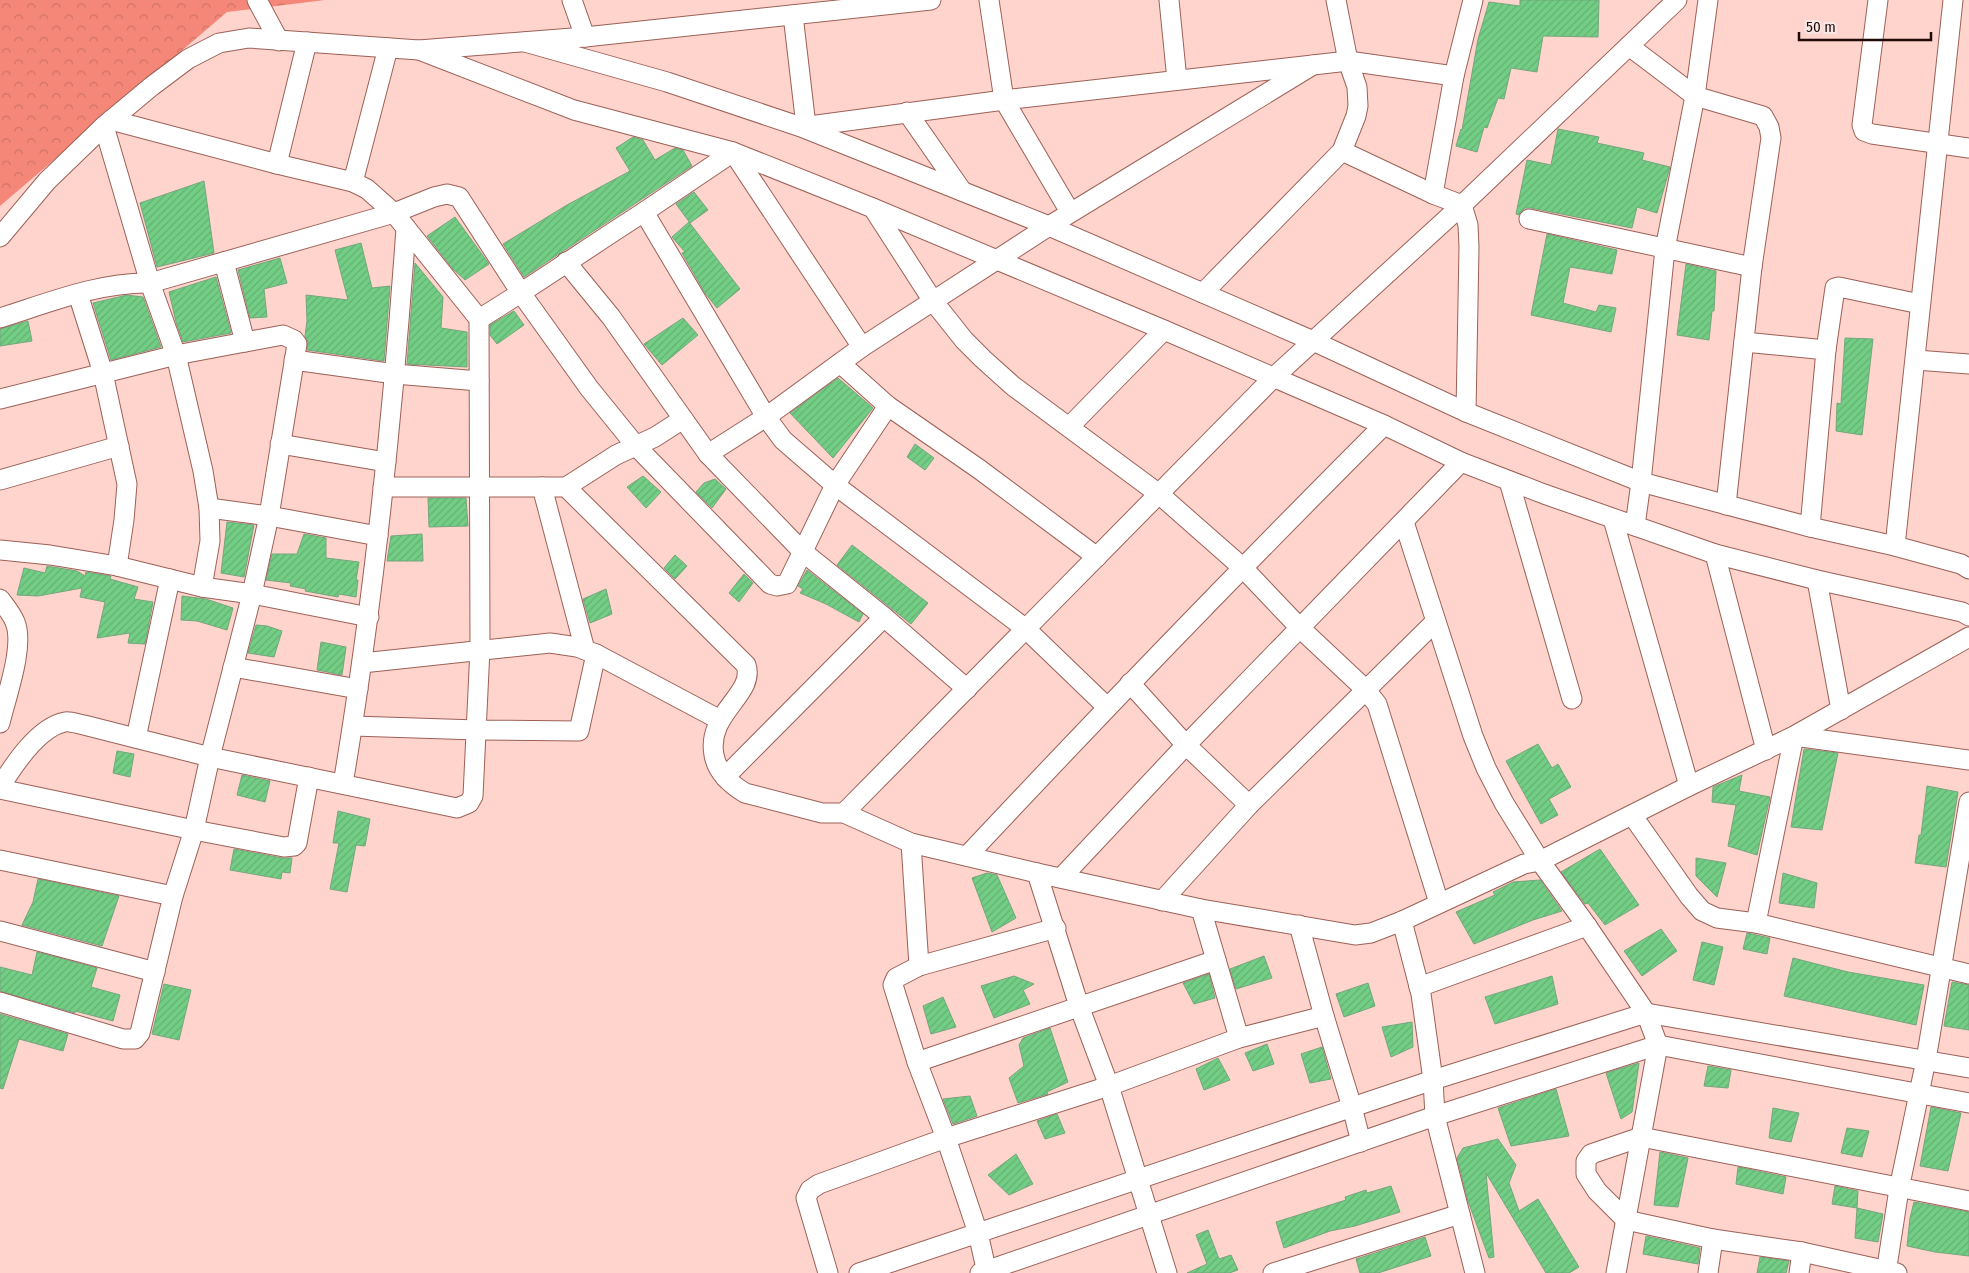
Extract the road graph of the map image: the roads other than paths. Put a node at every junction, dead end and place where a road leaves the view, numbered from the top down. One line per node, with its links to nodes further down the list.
1 (257, 0): 14 (street)
2 (578, 0): 13 (street)
3 (931, 0): 12 (street)
4 (990, 0): 25 (street)
5 (1168, 0): 23 (street)
6 (1336, 0): 20 (street)
7 (1473, 0): 22 (street)
8 (1677, 0): 17 (street)
9 (1708, 0): 24 (street)
10 (1878, 0): 29 (street)
11 (1954, 0): 29 (street)
12 (793, 15): 13 (street); 28 (street)
13 (585, 37): 16 (street)
14 (278, 41): 15 (street); 27 (street)
15 (307, 42): 18 (street); 33 (street)
16 (525, 42): 19 (street); 28 (street)
17 (1629, 46): 24 (street); 37 (street)
18 (388, 48): 19 (street); 34 (street)
19 (419, 50): 32 (street)
20 (1348, 61): 21 (street); 22 (street); 31 (street)
21 (1313, 65): 23 (street); 40 (street)
22 (1454, 76): 36 (street)
23 (1177, 80): 25 (street)
24 (1695, 96): 46 (street); 50 (street)
25 (1004, 100): 26 (street); 40 (street)
26 (907, 112): 28 (street); 35 (street)
27 (108, 123): 33 (street); 45 (street); 51 (street)
28 (804, 127): 35 (street)
29 (1937, 143): 30 (street); 56 (street)
30 (1969, 148)
31 (1342, 151): 36 (street); 53 (street)
32 (733, 152): 38 (street); 39 (street); 63 (street)
33 (277, 164): 34 (street)
34 (353, 182): 41 (street)
35 (962, 191): 43 (street)
36 (1433, 194): 37 (street)
37 (1462, 205): 60 (street); 76 (street)
38 (873, 208): 47 (street); 55 (street)
39 (644, 212): 49 (street); 77 (street)
40 (1070, 212): 43 (street)
41 (394, 213): 44 (street); 48 (street); 52 (street)
42 (1529, 219): 46 (street)
43 (1048, 226): 47 (street); 53 (street)
44 (406, 228): 58 (street); 71 (street)
45 (0, 237)
46 (1665, 249): 50 (street); 89 (street)
47 (996, 260): 55 (street); 59 (street)
48 (224, 262): 51 (street); 61 (street)
49 (566, 262): 52 (street); 78 (street)
50 (1752, 267): 62 (street)
51 (150, 283): 54 (street); 65 (street)
52 (521, 293): 58 (street); 83 (street)
53 (1203, 293): 60 (street)
54 (78, 294): 57 (street); 70 (street)
55 (933, 301): 63 (street); 80 (street)
56 (1920, 304): 64 (street); 67 (street)
57 (0, 318)
58 (479, 319): 73 (street)
59 (1164, 330): 72 (street); 80 (street)
60 (1313, 341): 72 (street); 76 (street)
61 (244, 342): 65 (street); 66 (street)
62 (1744, 342): 64 (street); 96 (street)
63 (862, 347): 68 (street)
64 (1826, 350): 102 (street)
65 (176, 355): 70 (street); 97 (street)
66 (294, 360): 71 (street); 81 (street)
67 (1916, 360): 69 (street); 104 (street)
68 (840, 363): 75 (street); 77 (street)
69 (1969, 364)
70 (102, 373): 74 (street); 82 (street)
71 (395, 374): 73 (street); 85 (street)
72 (1274, 378): 79 (street); 95 (street)
73 (479, 382): 91 (street)
74 (0, 399)
75 (888, 406): 90 (street); 108 (street)
76 (1466, 412): 89 (street)
77 (766, 417): 84 (street); 90 (street)
78 (683, 419): 83 (street); 84 (street)
79 (1384, 425): 86 (street); 110 (street)
80 (1070, 426): 95 (street)
81 (280, 444): 85 (street); 98 (street)
82 (119, 446): 87 (street); 109 (street)
83 (636, 446): 94 (street); 106 (street)
84 (708, 454): 106 (street)
85 (386, 462): 93 (street)
86 (1461, 462): 88 (street); 100 (street)
87 (0, 480)
88 (1509, 481): 99 (street); 132 (street)
89 (1642, 482): 96 (street); 101 (street)
90 (835, 485): 106 (street); 122 (street)
91 (479, 487): 92 (street); 93 (street); 124 (street)
92 (542, 487): 94 (street); 125 (street)
93 (383, 488): 103 (street)
94 (566, 488): 135 (street)
95 (1159, 494): 108 (street); 110 (street)
96 (1726, 505): 102 (street)
97 (209, 508): 98 (street); 114 (street)
98 (270, 516): 103 (street); 115 (street)
99 (1613, 519): 101 (street); 148 (street)
100 (1404, 522): 120 (street); 121 (street)
101 (1635, 526): 107 (street)
102 (1810, 527): 104 (street)
103 (378, 536): 119 (street)
104 (1895, 546): 111 (street)
105 (0, 550): 109 (street)
106 (803, 552): 117 (street)
107 (1715, 554): 113 (street); 142 (street)
108 (1096, 557): 122 (street)
109 (117, 566): 112 (street)
110 (1242, 567): 121 (street); 128 (street)
111 (1969, 569)
112 (170, 579): 114 (street); 140 (street)
113 (1817, 580): 118 (street); 134 (street)
114 (202, 587): 115 (street)
115 (252, 594): 119 (street); 127 (street)
116 (1, 602): 136 (street)
117 (884, 616): 130 (street); 145 (street)
118 (1969, 616)
119 (369, 617): 126 (street)
120 (1435, 622): 131 (street); 158 (street)
121 (1300, 628): 131 (street); 141 (street)
122 (1026, 629): 130 (street); 133 (street)
123 (1969, 637): 134 (street)
124 (480, 649): 125 (street); 126 (street); 138 (street)
125 (590, 652): 135 (street); 138 (street)
126 (362, 663): 129 (street)
127 (233, 667): 129 (street); 143 (street)
128 (1130, 682): 133 (street); 141 (street)
129 (358, 688): 137 (street)
130 (966, 689): 152 (street)
131 (1365, 689): 151 (street); 164 (street)
132 (1572, 699)
133 (1107, 707): 156 (street)
134 (1841, 710): 139 (street)
135 (720, 720): 145 (street)
136 (0, 724)
137 (353, 726): 138 (street); 147 (street)
138 (477, 730): 147 (street)
139 (1794, 736): 142 (street); 144 (street); 167 (street)
140 (136, 738): 143 (street); 149 (street)
141 (1186, 745): 151 (street); 160 (street)
142 (1766, 750): 148 (street)
143 (210, 757): 146 (street); 154 (street)
144 (1969, 760)
145 (725, 777): 152 (street)
146 (309, 778): 147 (street); 154 (street)
147 (343, 784)
148 (1689, 786): 153 (street)
149 (0, 788): 154 (street)
150 (1969, 802): 161 (street)
151 (1249, 805): 163 (street)
152 (844, 813): 155 (street)
153 (1632, 815): 158 (street); 167 (street)
154 (194, 830): 162 (street)
155 (911, 843): 156 (street); 173 (street)
156 (967, 856): 159 (street)
157 (0, 860): 162 (street)
158 (1540, 861): 164 (street); 169 (street)
159 (1037, 873): 160 (street); 170 (street)
160 (1061, 878): 163 (street)
161 (1963, 882): 174 (street)
162 (173, 896): 175 (street)
163 (1162, 901): 165 (street)
164 (1439, 903): 166 (street)
165 (1201, 909): 168 (street); 172 (street)
166 (1402, 921): 168 (street); 177 (street)
167 (1756, 923): 174 (street)
168 (1299, 925): 181 (street)
169 (1587, 926): 177 (street); 180 (street)
170 (1056, 928): 173 (street); 179 (street)
171 (0, 931): 175 (street)
172 (1216, 960): 179 (street); 182 (street)
173 (919, 966): 185 (street)
174 (1940, 968): 176 (street); 184 (street)
175 (155, 972): 178 (street)
176 (1969, 974)
177 (1419, 987): 187 (street)
178 (0, 1002)
179 (1079, 1006): 185 (street); 188 (street)
180 (1646, 1013): 183 (street); 184 (street); 187 (street)
181 (1324, 1016): 182 (street); 191 (street)
182 (1239, 1038): 188 (street)
183 (1658, 1045): 189 (street); 192 (street); 193 (street)
184 (1926, 1060): 186 (street); 189 (street)
185 (917, 1062): 194 (street)
186 (1969, 1068)
187 (1433, 1080): 191 (street); 192 (street)
188 (1109, 1086): 194 (street); 196 (street)
189 (1919, 1094): 190 (street); 197 (street)
190 (1969, 1103)
191 (1352, 1107): 195 (street); 196 (street)
192 (1435, 1116): 195 (street); 199 (street)
193 (1641, 1137): 197 (street); 201 (street); 201 (street)
194 (946, 1138): 202 (street); 207 (street)
195 (1361, 1142): 200 (street)
196 (1137, 1179): 200 (street); 202 (street)
197 (1899, 1189): 198 (street); 206 (street)
198 (1969, 1201)
199 (1460, 1214): 210 (street); 211 (street)
200 (1148, 1215): 205 (street); 209 (street)
201 (1626, 1220): 203 (street); 212 (street)
202 (978, 1233): 205 (street); 208 (street)
203 (1714, 1239): 204 (street); 213 (street)
204 (1802, 1252): 206 (street); 214 (street)
205 (984, 1272)
206 (1890, 1272)
207 (828, 1273)
208 (859, 1273)
209 (1167, 1273)
210 (1273, 1273)
211 (1475, 1273)
212 (1616, 1273)
213 (1708, 1273)
214 (1799, 1273)

